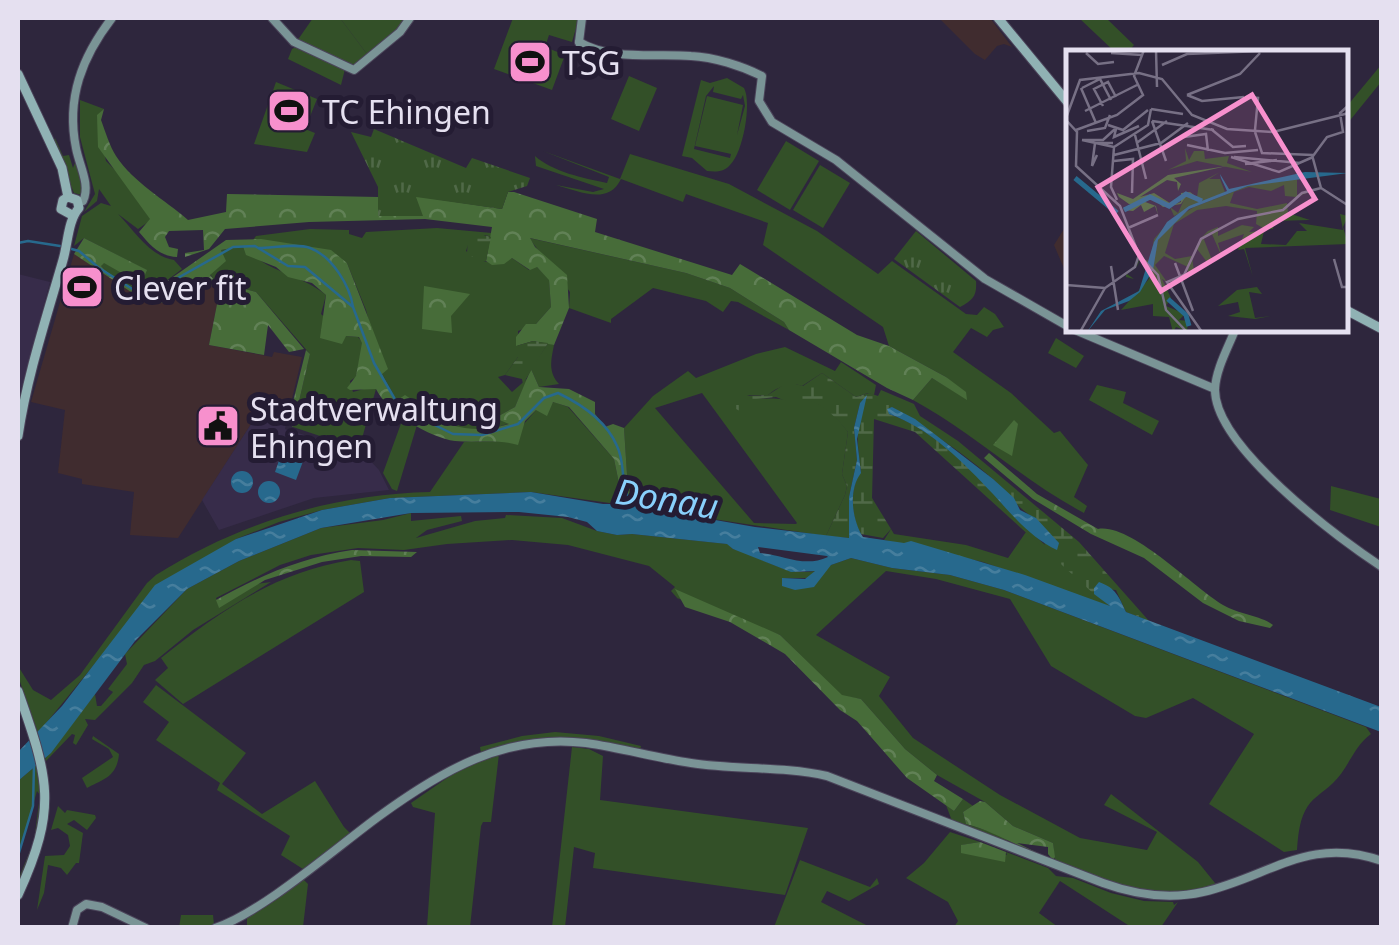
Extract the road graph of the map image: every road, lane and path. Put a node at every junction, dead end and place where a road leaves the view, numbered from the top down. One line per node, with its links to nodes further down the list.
1 (112, 18): 9 (street)
2 (272, 18): 3 (street)
3 (410, 18)
4 (582, 18): 12 (street)
5 (998, 18): 7 (main road)
6 (18, 74): 8 (main road)
7 (1066, 100)
8 (68, 197): 9 (main road); 10 (main road)
9 (78, 202): 10 (main road)
10 (72, 215): 19 (main road)
11 (1349, 312): 13 (main road)
12 (1066, 326)
13 (1382, 329)
14 (1079, 332): 17 (street)
15 (1233, 332): 16 (street)
16 (1221, 364): 17 (street); 18 (street)
17 (1197, 384): 18 (street)
18 (1216, 389): 20 (street)
19 (18, 436)
20 (1382, 567)
21 (18, 692): 23 (main road)
22 (1382, 861): 26 (street)
23 (18, 895)
24 (72, 928): 25 (street)
25 (146, 928)
26 (214, 928)

